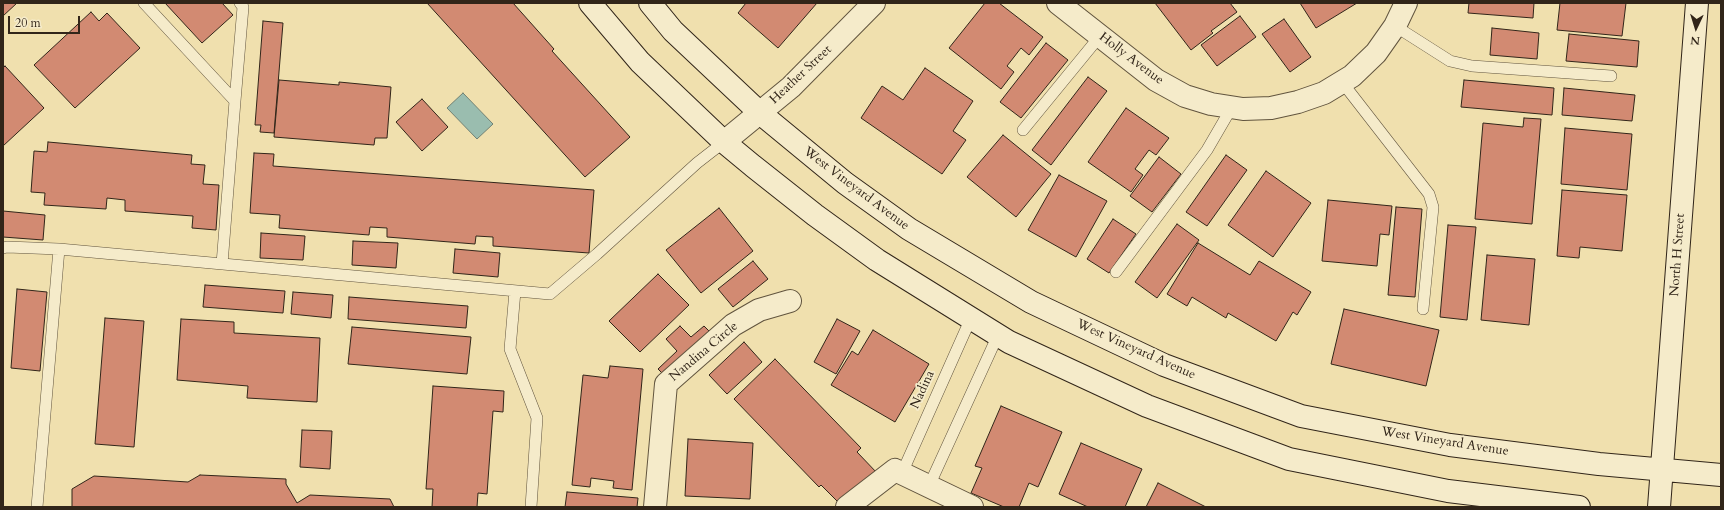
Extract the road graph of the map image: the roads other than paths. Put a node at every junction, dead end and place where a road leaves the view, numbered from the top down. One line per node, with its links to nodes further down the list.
1 (144, 3): 13 (lane)
2 (240, 3): 13 (lane)
3 (590, 3): 17 (main road)
4 (650, 3): 15 (main road, West Vineyard Avenue)
5 (874, 3): 15 (main road, Heather Street)
6 (1058, 3): 10 (main road, Holly Avenue)
7 (1406, 3): 9 (main road, Holly Avenue)
8 (1697, 3): 27 (main road, North H Street)
9 (1395, 26): 11 (lane); 12 (main road, Holly Avenue)
10 (1100, 36): 14 (main road, Holly Avenue); 16 (lane)
11 (1611, 76)
12 (1342, 82): 14 (main road, Holly Avenue); 24 (lane)
13 (235, 101): 20 (lane)
14 (1232, 107): 21 (lane)
15 (760, 113): 17 (main road, Heather Street); 27 (main road, West Vineyard Avenue)
16 (1023, 130)
17 (724, 142): 22 (lane); 25 (main road)
18 (3, 248): 19 (lane)
19 (59, 249): 20 (lane); 31 (lane)
20 (222, 264): 22 (lane)
21 (1116, 272)
22 (514, 291): 32 (lane)
23 (790, 301): 33 (main road, Nandina Circle)
24 (1423, 309)
25 (971, 318): 26 (main road); 28 (lane, Nadina)
26 (998, 335): 30 (lane); 36 (main road)
27 (1662, 470): 29 (main road, West Vineyard Avenue); 37 (main road, North H Street)
28 (902, 473): 30 (main road); 34 (main road)
29 (1721, 475)
30 (929, 486): 35 (main road)
31 (37, 507)
32 (531, 507)
33 (655, 507)
34 (847, 507)
35 (972, 507)
36 (1579, 507)
37 (1659, 507)

